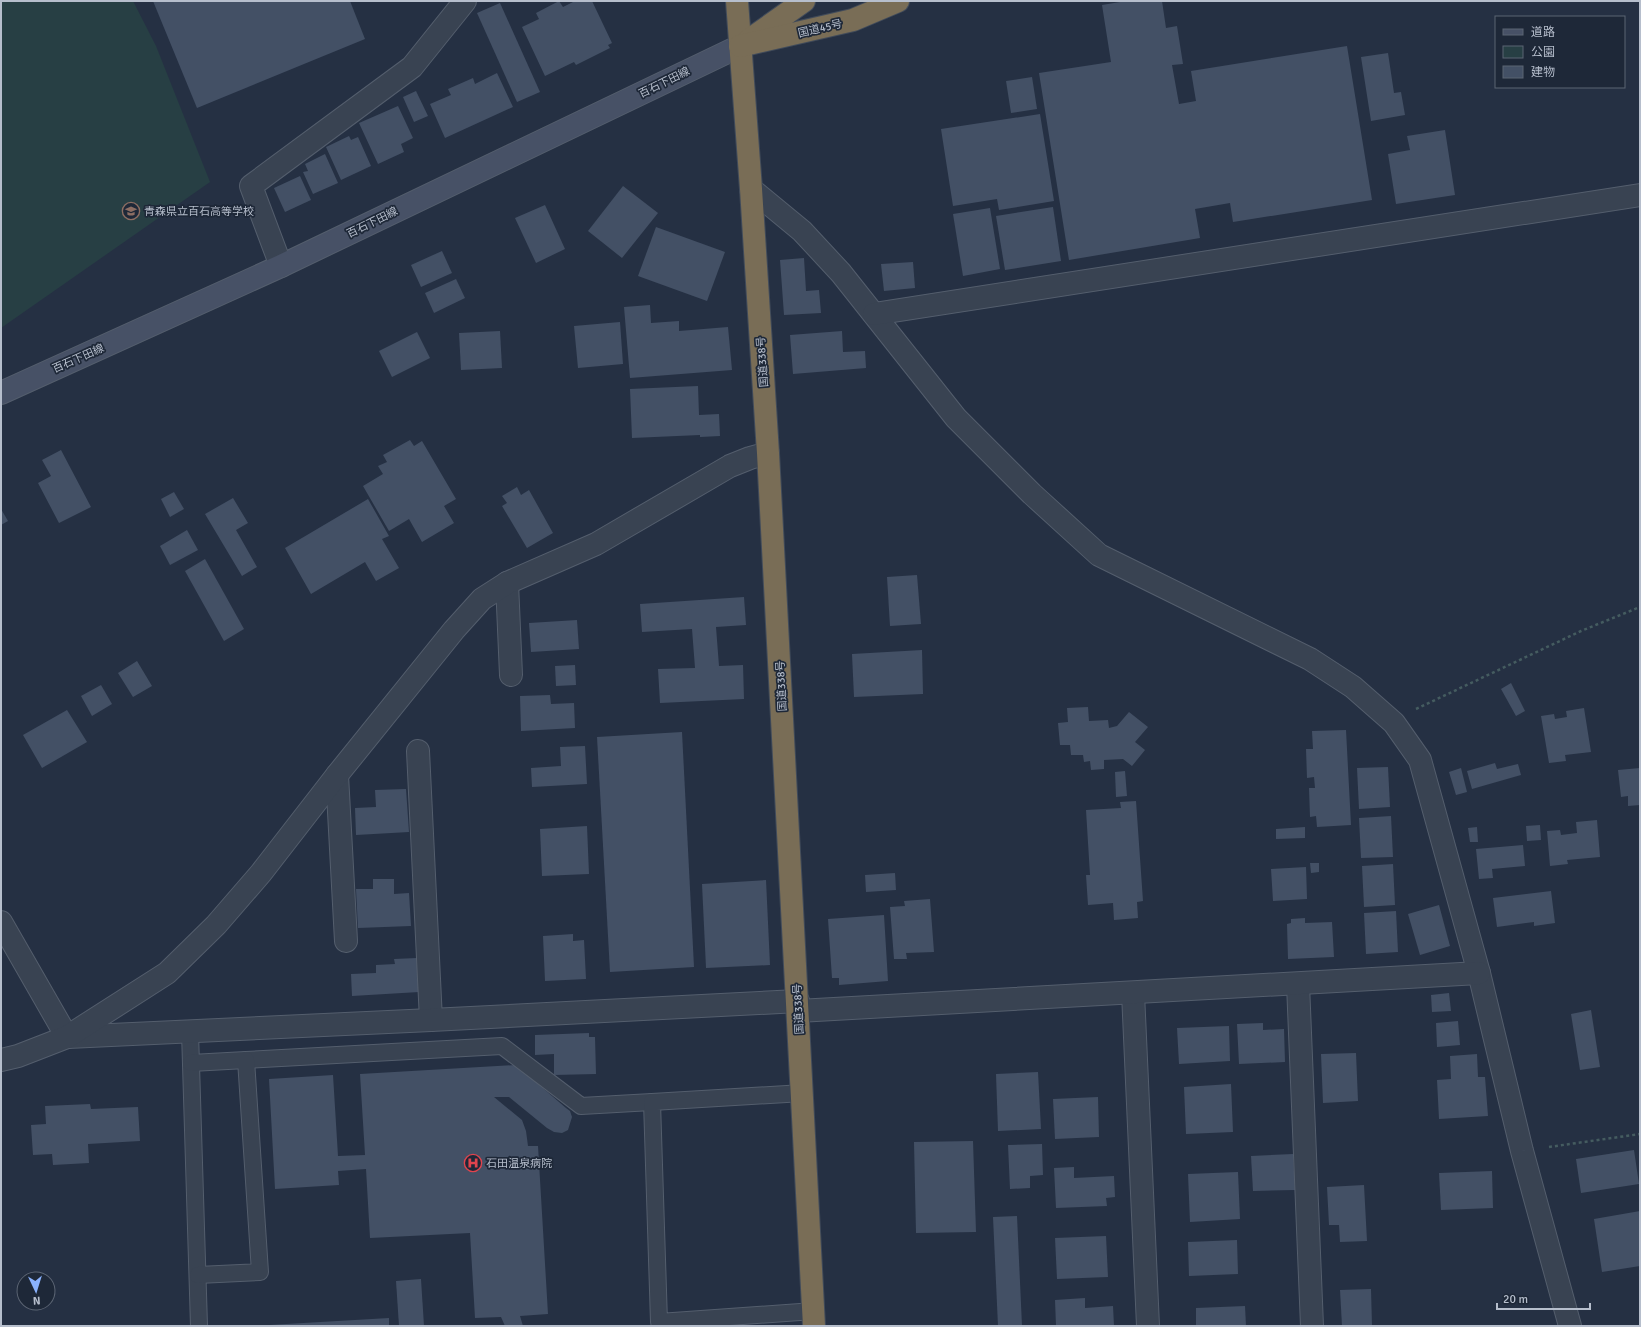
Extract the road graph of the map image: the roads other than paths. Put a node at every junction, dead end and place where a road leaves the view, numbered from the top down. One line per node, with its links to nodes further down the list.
1 (465, 1): 8 (street)
2 (737, 1): 5 (highway)
3 (804, 1): 5 (highway)
4 (898, 1): 5 (highway, 国道45号)
5 (740, 46): 6 (highway, 国道338号); 8 (main road, 百石下田線)
6 (751, 189): 9 (street); 11 (highway, 国道338号)
7 (1640, 195): 9 (street)
8 (281, 266): 10 (main road, 百石下田線)
9 (874, 314): 18 (street)
10 (1, 393)
11 (768, 453): 12 (street); 21 (highway, 国道338号)
12 (507, 583): 13 (street); 15 (street)
13 (511, 675)
14 (418, 751): 22 (street)
15 (337, 775): 17 (street); 24 (street)
16 (1, 922): 24 (street)
17 (346, 941)
18 (1479, 973): 19 (street); 35 (street)
19 (1298, 984): 20 (street); 34 (street)
20 (1133, 993): 21 (street); 33 (street)
21 (798, 1006): 22 (street); 28 (highway, 国道338号)
22 (431, 1020): 23 (street)
23 (190, 1032): 24 (street); 27 (lane)
24 (67, 1037): 25 (street)
25 (1, 1060)
26 (246, 1060): 27 (lane); 29 (lane); 30 (lane)
27 (191, 1063): 30 (lane)
28 (803, 1093): 29 (lane); 31 (highway, 国道338号)
29 (652, 1102): 31 (lane)
30 (198, 1276): 32 (lane)
31 (814, 1319)
32 (199, 1326)
33 (1148, 1326)
34 (1312, 1326)
35 (1570, 1326)

